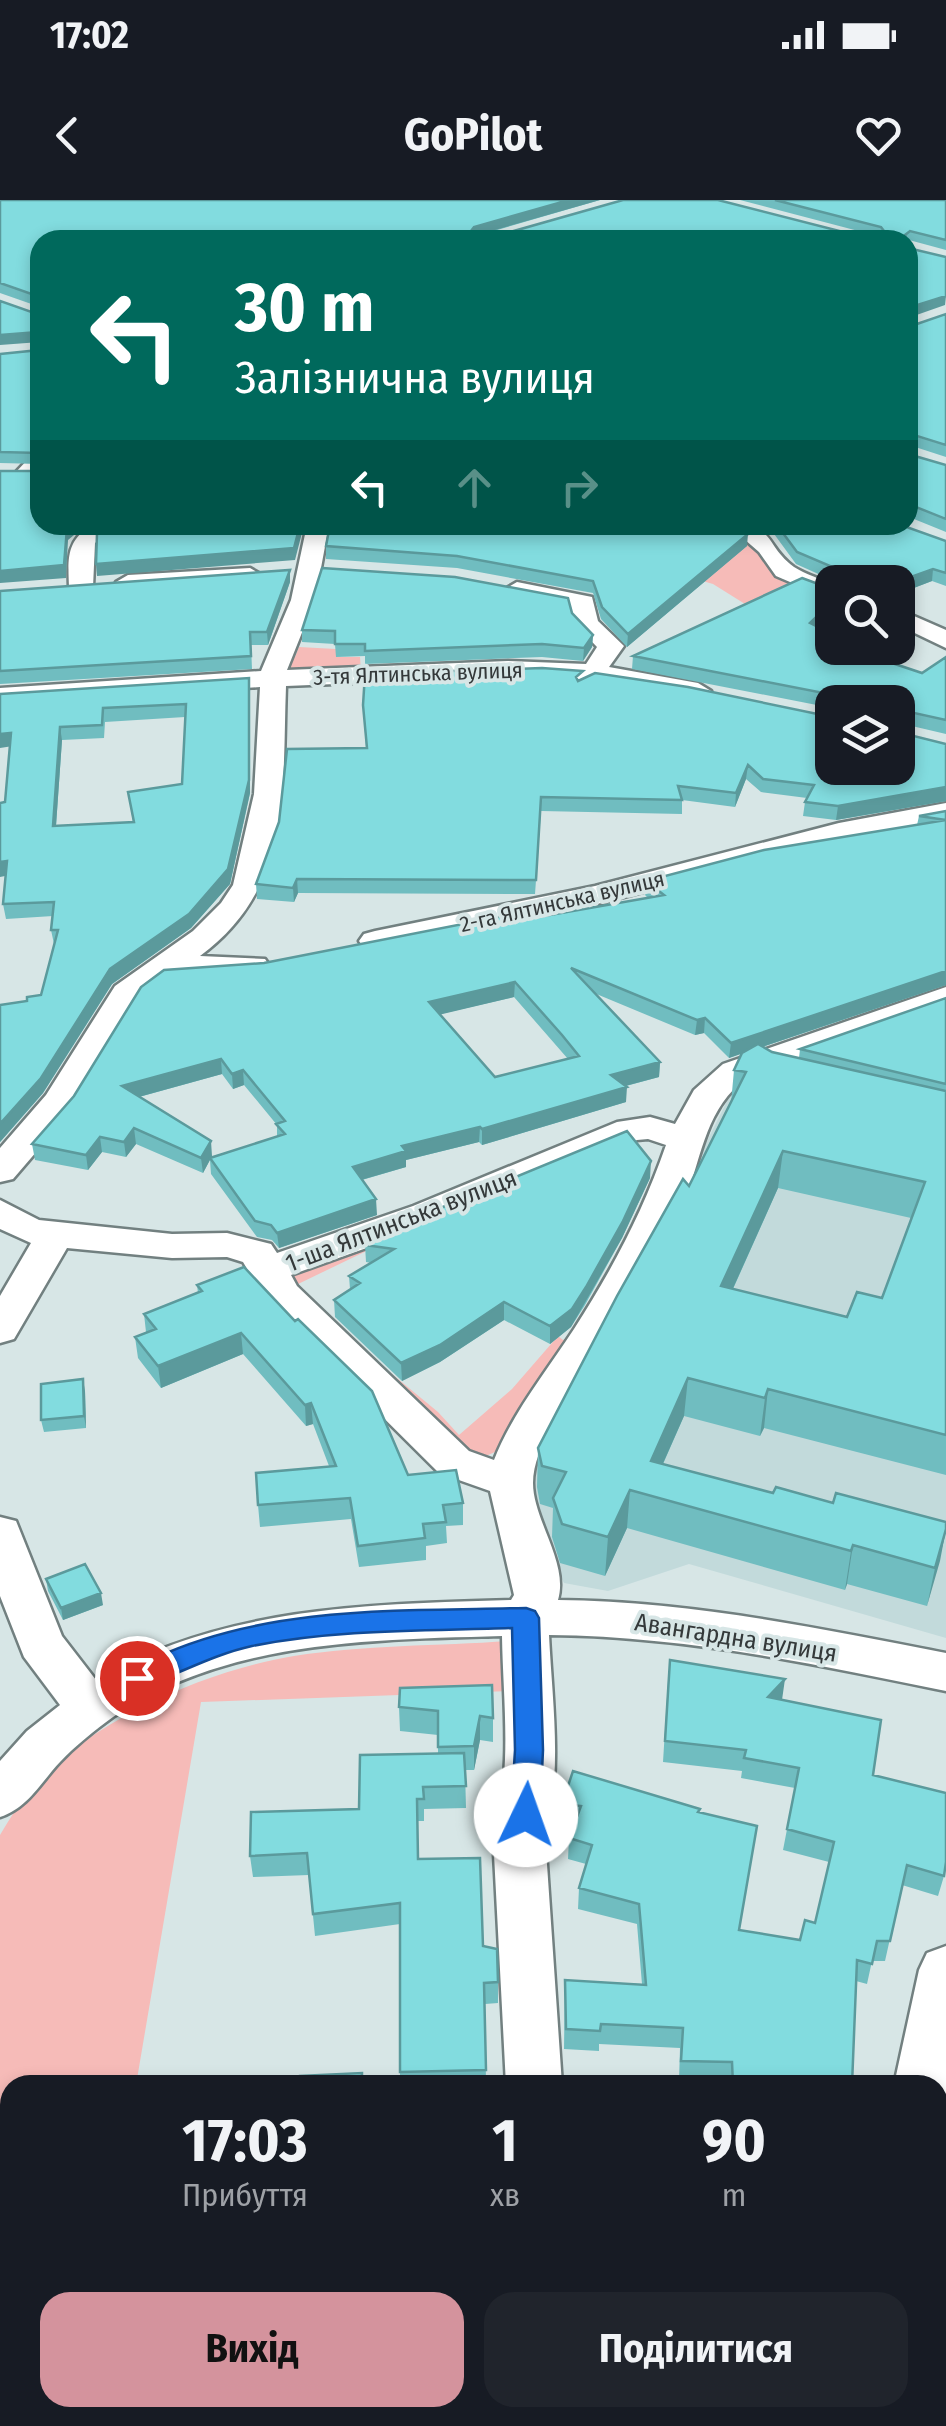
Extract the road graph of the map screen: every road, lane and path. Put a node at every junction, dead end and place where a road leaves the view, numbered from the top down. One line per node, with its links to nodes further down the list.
1 (30, 470): 2 (street)
2 (0, 473)
3 (92, 535): 6 (street)
4 (314, 535): 6 (street)
5 (751, 535): 8 (street)
6 (299, 572): 12 (street)
7 (495, 585): 11 (street)
8 (815, 585)
9 (915, 624): 10 (street)
10 (946, 640)
11 (594, 672): 12 (street, 3-тя Ялтинська вулиця); 14 (street, 3-тя Ялтинська вулиця)
12 (273, 678): 13 (street, 3-тя Ялтинська вулиця); 17 (street)
13 (0, 696)
14 (722, 696)
15 (946, 812): 16 (street, 2-га Ялтинська вулиця)
16 (347, 947)
17 (175, 961): 18 (street); 23 (street)
18 (276, 962)
19 (946, 997): 20 (street)
20 (758, 1064): 21 (street); 22 (street)
21 (800, 1082)
22 (687, 1140): 26 (street, 1-ша Ялтинська вулиця); 28 (street)
23 (0, 1172)
24 (0, 1212): 25 (street, 1-ша Ялтинська вулиця)
25 (55, 1235): 26 (street, 1-ша Ялтинська вулиця); 27 (street)
26 (269, 1269): 28 (street)
27 (0, 1330)
28 (510, 1481): 30 (street)
29 (0, 1533): 32 (street)
30 (526, 1618): 31 (street, Авангардна вулиця); 32 (street, Авангардна вулиця); 35 (street)
31 (946, 1672)
32 (88, 1707): 33 (street, Авангардна вулиця)
33 (0, 1796)
34 (946, 1970): 36 (street)
35 (533, 2075)
36 (924, 2075)

